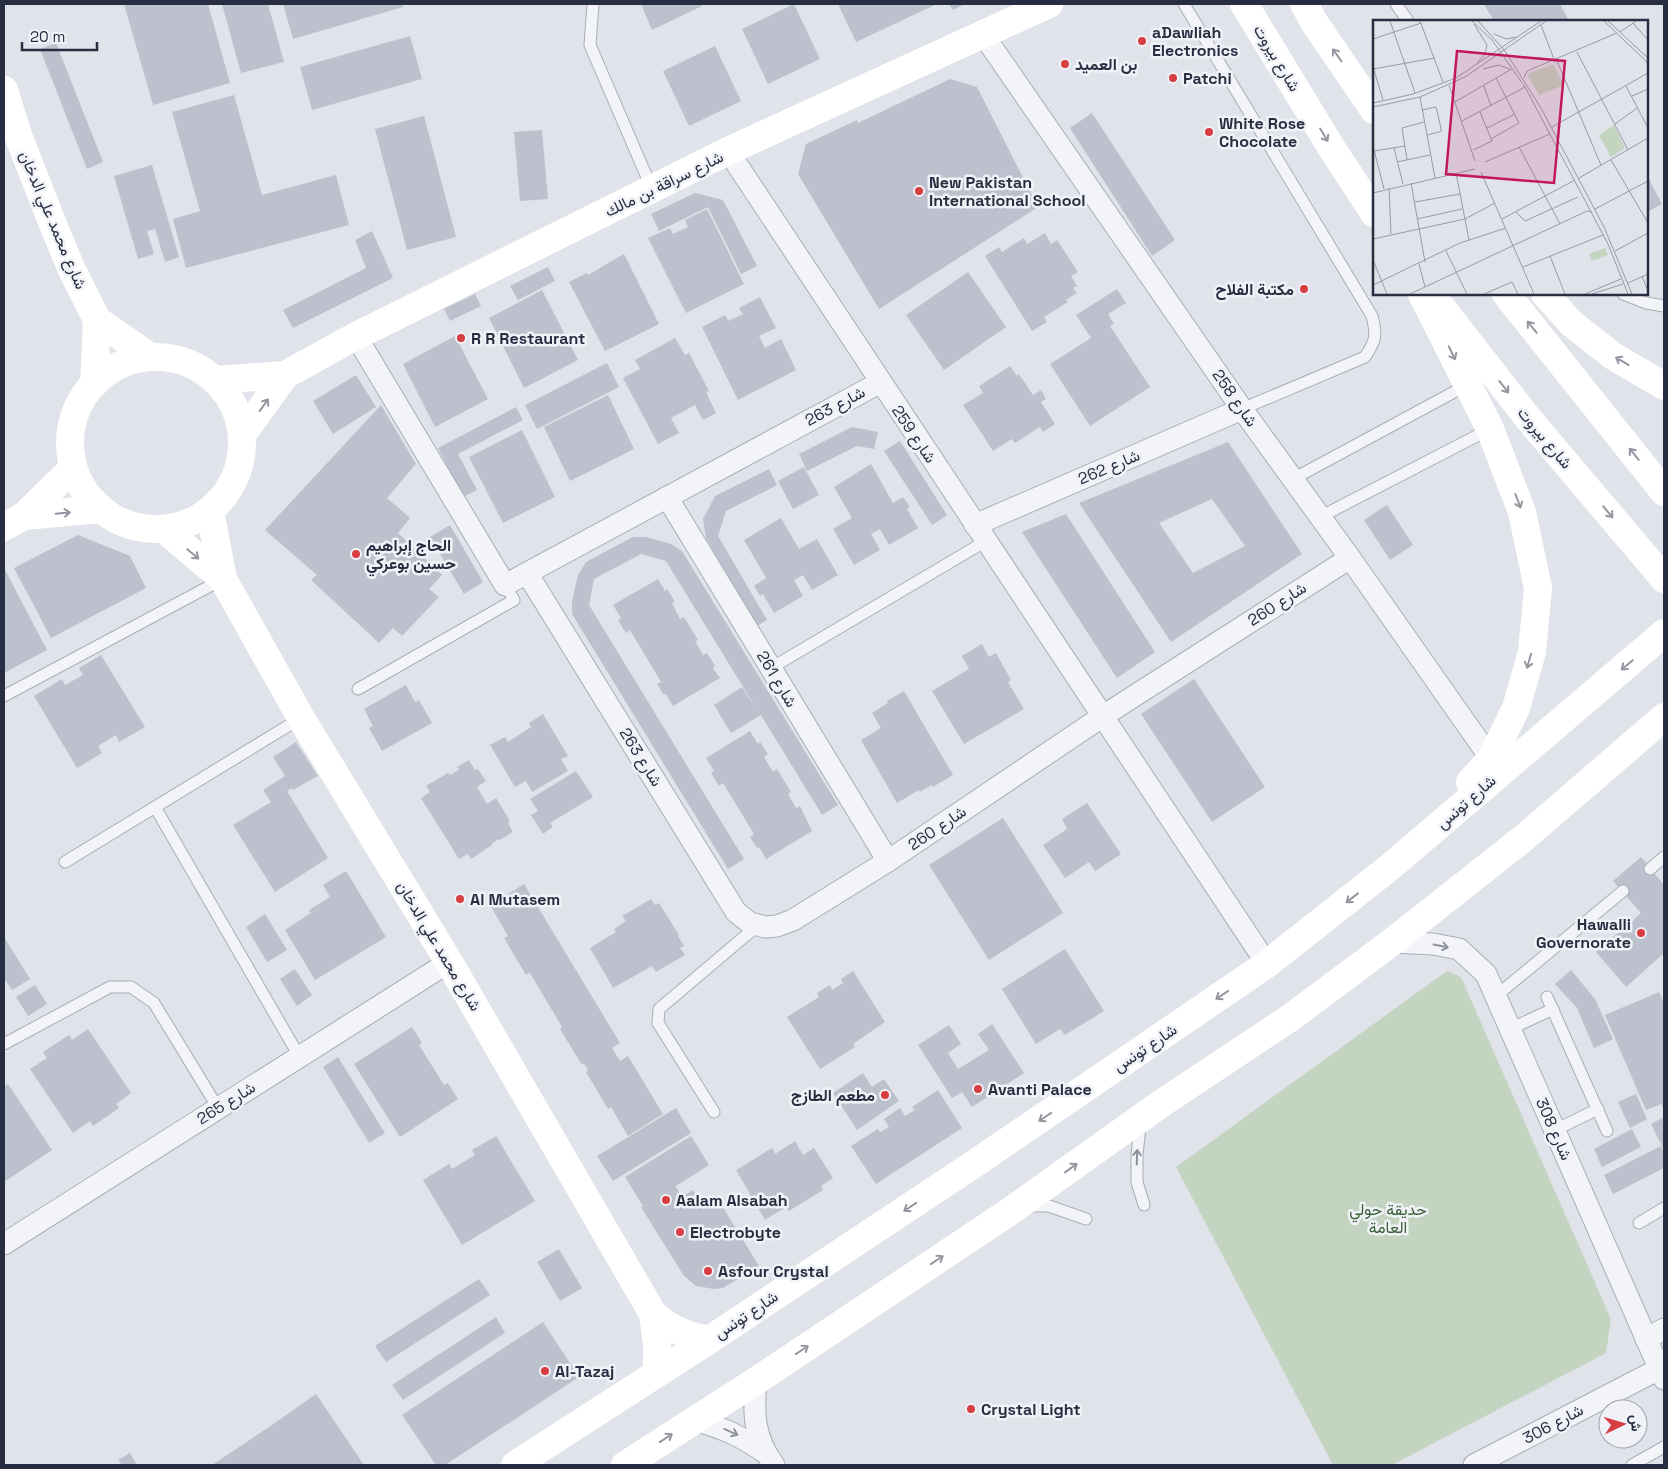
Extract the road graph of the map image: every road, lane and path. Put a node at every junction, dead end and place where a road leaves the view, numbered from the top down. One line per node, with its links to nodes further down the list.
1 (593, 4): 15 (lane)
2 (1048, 4): 8 (main road, شارع سراقة بن مالك)
3 (1184, 4): 32 (lane)
4 (1244, 4): 16 (main road, شارع بيروت, one-way to 16)
5 (1304, 4): 9 (main road, one-way to 5)
6 (1396, 4): 7 (lane)
7 (1407, 20)
8 (982, 33): 14 (main road, شارع سراقة بن مالك); 32 (street, شارع 258)
9 (1356, 83): 11 (main road); 12 (main road)
10 (4, 90): 13 (main road, شارع محمد علي الدخان)
11 (1373, 103)
12 (1373, 108)
13 (11, 138): 23 (main road, شارع محمد علي الدخان)
14 (728, 152): 15 (main road, شارع سراقة بن مالك); 28 (street, شارع 259)
15 (652, 189): 24 (main road, شارع سراقة بن مالك)
16 (1373, 211)
17 (1422, 295): 30 (main road, one-way to 30)
18 (1432, 295): 47 (main road, شارع بيروت, one-way to 47)
19 (1507, 295): 37 (main road, one-way to 19)
20 (1546, 295): 31 (main road, one-way to 20)
21 (1626, 295): 22 (lane)
22 (1664, 306)
23 (97, 320): 25 (main road, شارع محمد علي الدخان); 29 (main road, شارع محمد علي الدخان)
24 (356, 336): 26 (main road, شارع سراقة بن مالك); 49 (street)
25 (149, 356): 27 (main road); 29 (main road)
26 (285, 375): 27 (main road, شارع سراقة بن مالك); 34 (main road, شارع سراقة بن مالك, one-way to 26)
27 (215, 380): 34 (main road)
28 (879, 383): 38 (street, شارع 263); 44 (street, شارع 259)
29 (94, 384): 35 (main road)
30 (1467, 385): 33 (main road); 36 (lane)
31 (1664, 386)
32 (1242, 409): 36 (street, شارع 258); 44 (street, شارع 262)
33 (1490, 429): 41 (lane); 57 (main road, one-way to 57)
34 (242, 435): 40 (main road)
35 (74, 468): 39 (main road); 42 (main road)
36 (1293, 479): 41 (street, شارع 258)
37 (1664, 492)
38 (667, 497): 46 (street, شارع 263); 51 (street, شارع 261)
39 (101, 509): 42 (main road, one-way to 39); 43 (main road)
40 (210, 511): 43 (main road); 48 (main road, شارع محمد علي الدخان)
41 (1320, 517): 45 (street, شارع 258)
42 (14, 521)
43 (164, 529): 48 (main road, شارع محمد علي الدخان, one-way to 48)
44 (981, 533): 51 (lane); 54 (street, شارع 259)
45 (1350, 558): 54 (street, شارع 260); 57 (street, شارع 258)
46 (527, 573): 49 (street, شارع 263); 65 (street, شارع 263)
47 (1664, 578)
48 (223, 580): 53 (lane); 56 (main road, شارع محمد علي الدخان)
49 (505, 585): 52 (lane)
50 (1664, 633): 62 (main road, شارع تونس, one-way to 62)
51 (770, 668): 60 (street, شارع 261)
52 (358, 690)
53 (4, 696)
54 (1103, 716): 60 (street, شارع 260); 68 (street)
55 (1664, 717): 66 (main road)
56 (301, 718): 58 (lane); 67 (main road, شارع محمد علي الدخان)
57 (1491, 759): 62 (main road)
58 (155, 807): 61 (lane); 74 (lane)
59 (1664, 856): 63 (lane)
60 (888, 861): 65 (street, شارع 260)
61 (65, 862)
62 (1390, 867): 68 (main road, شارع تونس, one-way to 68)
63 (1650, 869)
64 (1622, 891): 69 (lane)
65 (761, 927): 78 (lane)
66 (1392, 942): 69 (street, شارع 308, one-way to 69); 75 (main road)
67 (449, 962): 74 (street, شارع 265); 87 (main road, شارع محمد علي الدخان)
68 (1267, 964): 89 (main road, شارع تونس, one-way to 89)
69 (1496, 996): 72 (street, شارع 308)
70 (1548, 997): 71 (lane)
71 (1553, 1010): 72 (lane); 77 (lane)
72 (1510, 1029): 79 (street, شارع 308)
73 (4, 1044): 76 (lane)
74 (299, 1056): 76 (street, شارع 265)
75 (1162, 1103): 81 (lane, one-way to 75); 83 (main road, one-way to 75)
76 (218, 1108): 86 (street, شارع 265)
77 (1598, 1109): 79 (lane); 80 (lane)
78 (714, 1112)
79 (1554, 1130): 88 (street, شارع 308)
80 (1607, 1131)
81 (1144, 1204)
82 (1664, 1208): 85 (lane)
83 (1009, 1212): 84 (lane); 92 (main road, one-way to 83)
84 (1086, 1220)
85 (1639, 1224)
86 (4, 1244)
87 (653, 1314): 89 (main road, شارع محمد علي الدخان); 90 (main road, شارع محمد علي الدخان)
88 (1655, 1334): 91 (street, شارع 308)
89 (709, 1340): 90 (main road, شارع تونس)
90 (658, 1373): 96 (main road, شارع تونس)
91 (1661, 1374): 98 (street, شارع 306)
92 (756, 1381): 93 (main road); 95 (street)
93 (694, 1420): 95 (street, one-way to 95); 97 (main road, one-way to 93)
94 (1664, 1447): 99 (lane)
95 (769, 1459)
96 (515, 1465)
97 (625, 1465)
98 (1474, 1465)
99 (1632, 1465)

